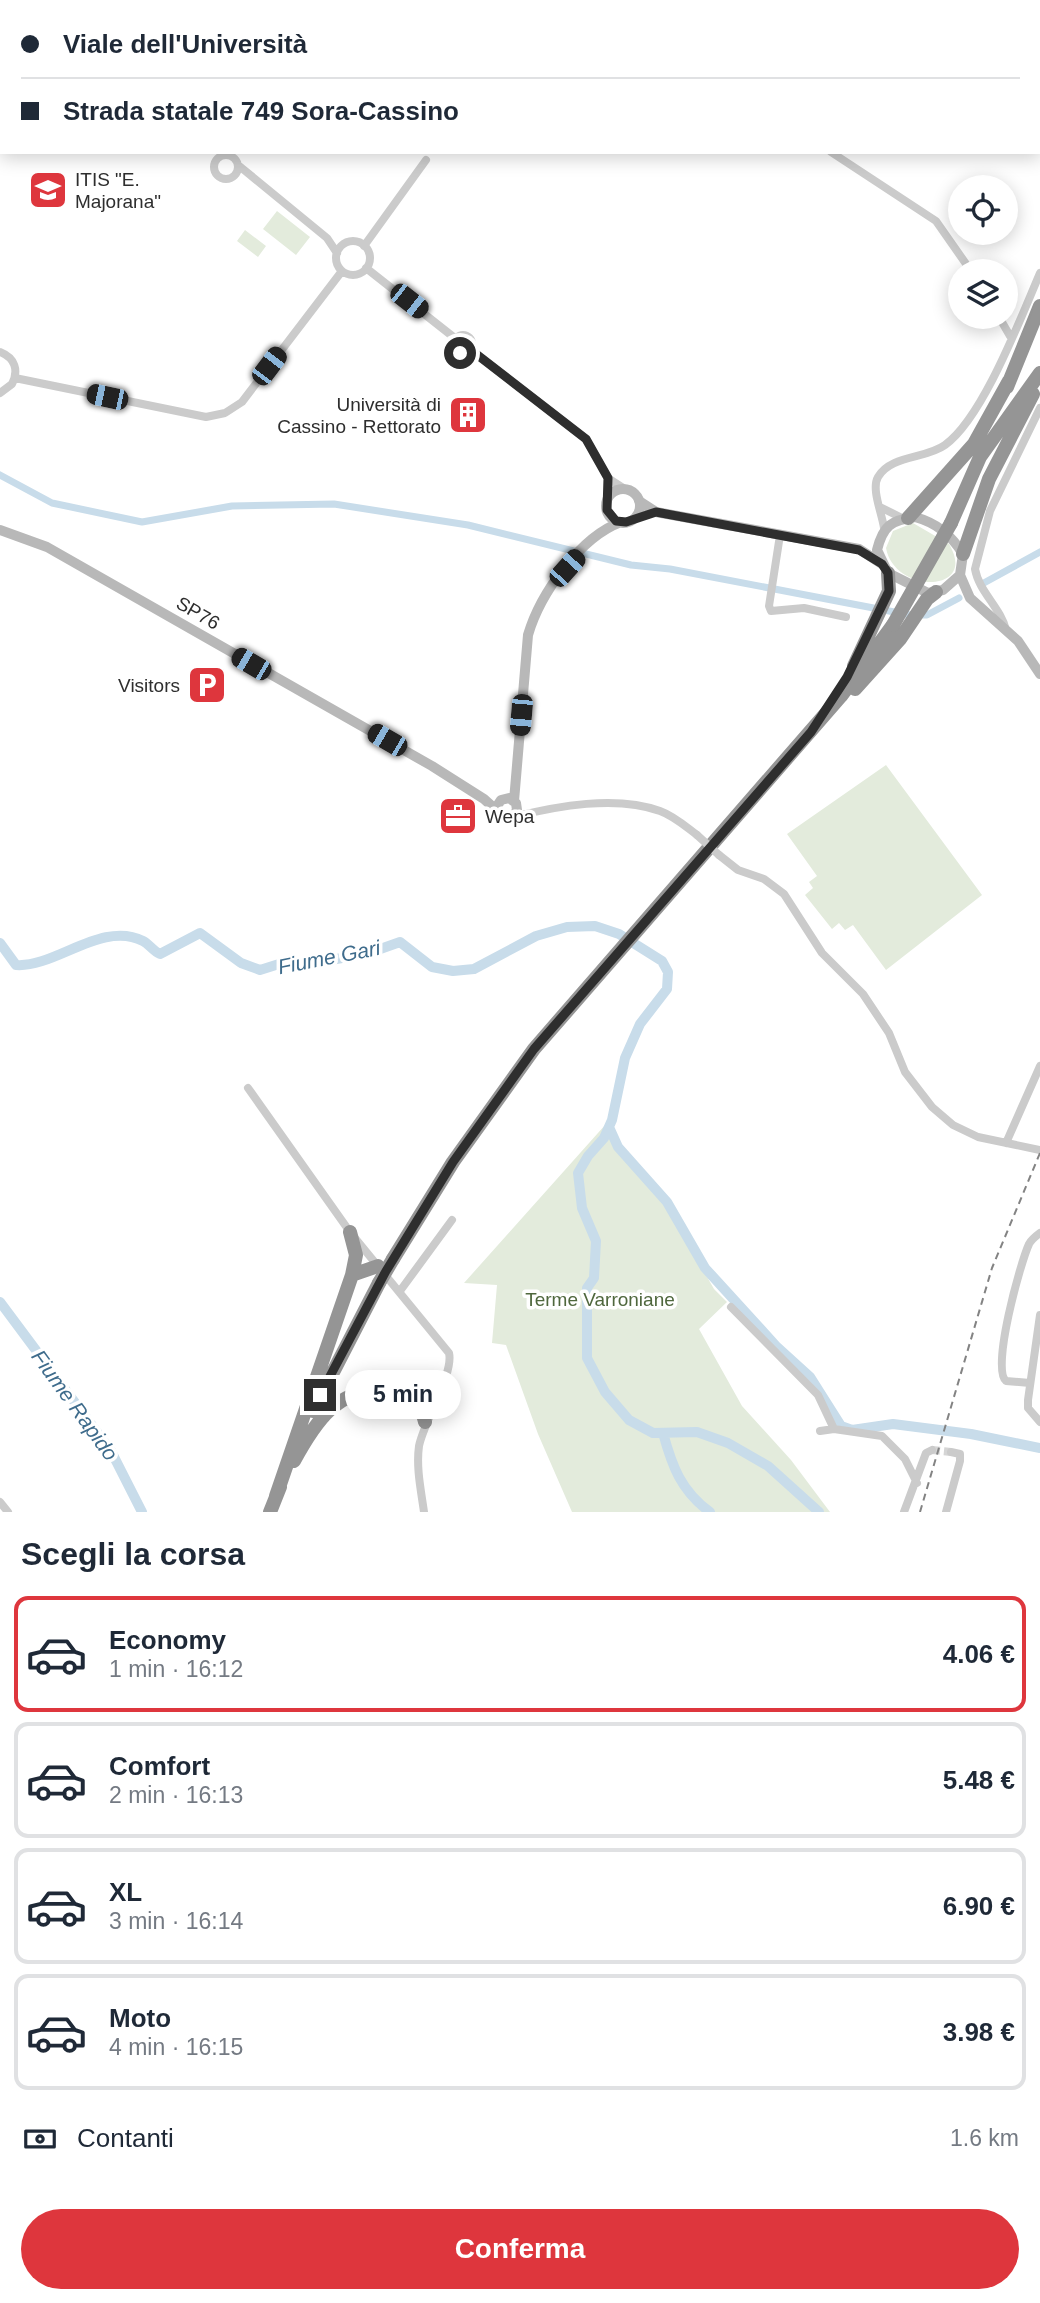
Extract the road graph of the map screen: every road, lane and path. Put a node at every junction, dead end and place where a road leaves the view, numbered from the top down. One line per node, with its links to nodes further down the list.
1 (834, 154): 13 (street)
2 (426, 160): 11 (street)
3 (238, 165): 5 (street); 5 (street); 6 (street)
4 (259, 171): 6 (street)
5 (234, 176): 6 (street)
6 (253, 180): 8 (street)
7 (308, 209): 8 (street)
8 (302, 217): 9 (street)
9 (327, 238): 10 (street); 12 (street)
10 (343, 245): 11 (street); 12 (street)
11 (364, 246): 14 (street)
12 (337, 253): 15 (street)
13 (963, 259)
14 (366, 268): 15 (street); 20 (street)
15 (342, 271): 24 (street)
16 (1040, 273): 19 (street)
17 (1040, 306): 25 (highway)
18 (1006, 329): 19 (street)
19 (1010, 337): 34 (street)
20 (456, 339): 21 (street); 21 (street)
21 (471, 350): 30 (street)
22 (0, 352): 24 (street)
23 (1040, 373): 29 (highway)
24 (15, 378): 27 (street)
25 (1009, 381): 29 (highway); 37 (highway)
26 (1037, 388): 40 (highway); 46 (highway)
27 (0, 393)
28 (1040, 408): 53 (street)
29 (980, 457): 40 (highway)
30 (608, 478): 31 (street); 32 (street)
31 (625, 489): 32 (street); 33 (street)
32 (609, 497): 35 (street)
33 (639, 501): 36 (street); 38 (street)
34 (882, 508): 37 (street); 42 (street)
35 (607, 510): 39 (street); 43 (street)
36 (656, 512): 38 (street); 44 (street)
37 (905, 518): 42 (street); 46 (street)
38 (634, 519): 39 (street)
39 (621, 522): 43 (street)
40 (951, 523): 52 (highway, bridge)
41 (0, 530): 56 (street, SP76)
42 (883, 531): 45 (street); 47 (street)
43 (598, 533): 57 (street)
44 (780, 536): 45 (street); 51 (street)
45 (859, 550): 47 (street)
46 (963, 554): 48 (street)
47 (885, 569): 49 (street); 55 (highway)
48 (960, 575): 49 (street); 50 (street)
49 (939, 591): 50 (street); 52 (highway)
50 (970, 598): 53 (street)
51 (846, 617)
52 (899, 628): 55 (highway)
53 (1006, 630): 54 (street)
54 (1040, 674)
55 (811, 732): 83 (highway, bridge)
56 (484, 799): 57 (street, SP76); 59 (street, SP76)
57 (509, 801): 58 (street); 59 (street); 60 (street)
58 (530, 813): 60 (street); 63 (street, bridge)
59 (498, 814): 60 (street)
60 (513, 817)
61 (1040, 1066): 63 (street)
62 (248, 1088): 66 (street)
63 (1006, 1143): 64 (street)
64 (1037, 1149)
65 (452, 1220): 70 (street)
66 (350, 1232): 68 (street); 69 (highway)
67 (1040, 1233): 73 (street)
68 (378, 1266): 69 (highway); 70 (street)
69 (352, 1275): 83 (highway)
70 (400, 1291): 74 (street)
71 (731, 1307): 78 (street)
72 (1040, 1315): 73 (street)
73 (1030, 1383): 77 (street)
74 (439, 1389): 75 (highway); 76 (street)
75 (415, 1399): 76 (highway); 83 (highway)
76 (425, 1422): 87 (street)
77 (1040, 1422)
78 (834, 1429): 79 (street); 82 (street)
79 (820, 1431)
80 (932, 1450): 82 (street)
81 (951, 1452): 89 (street)
82 (917, 1483): 88 (street)
83 (276, 1496): 86 (highway)
84 (0, 1503): 85 (street)
85 (8, 1512)
86 (270, 1512)
87 (424, 1512)
88 (904, 1512)
89 (946, 1512)

